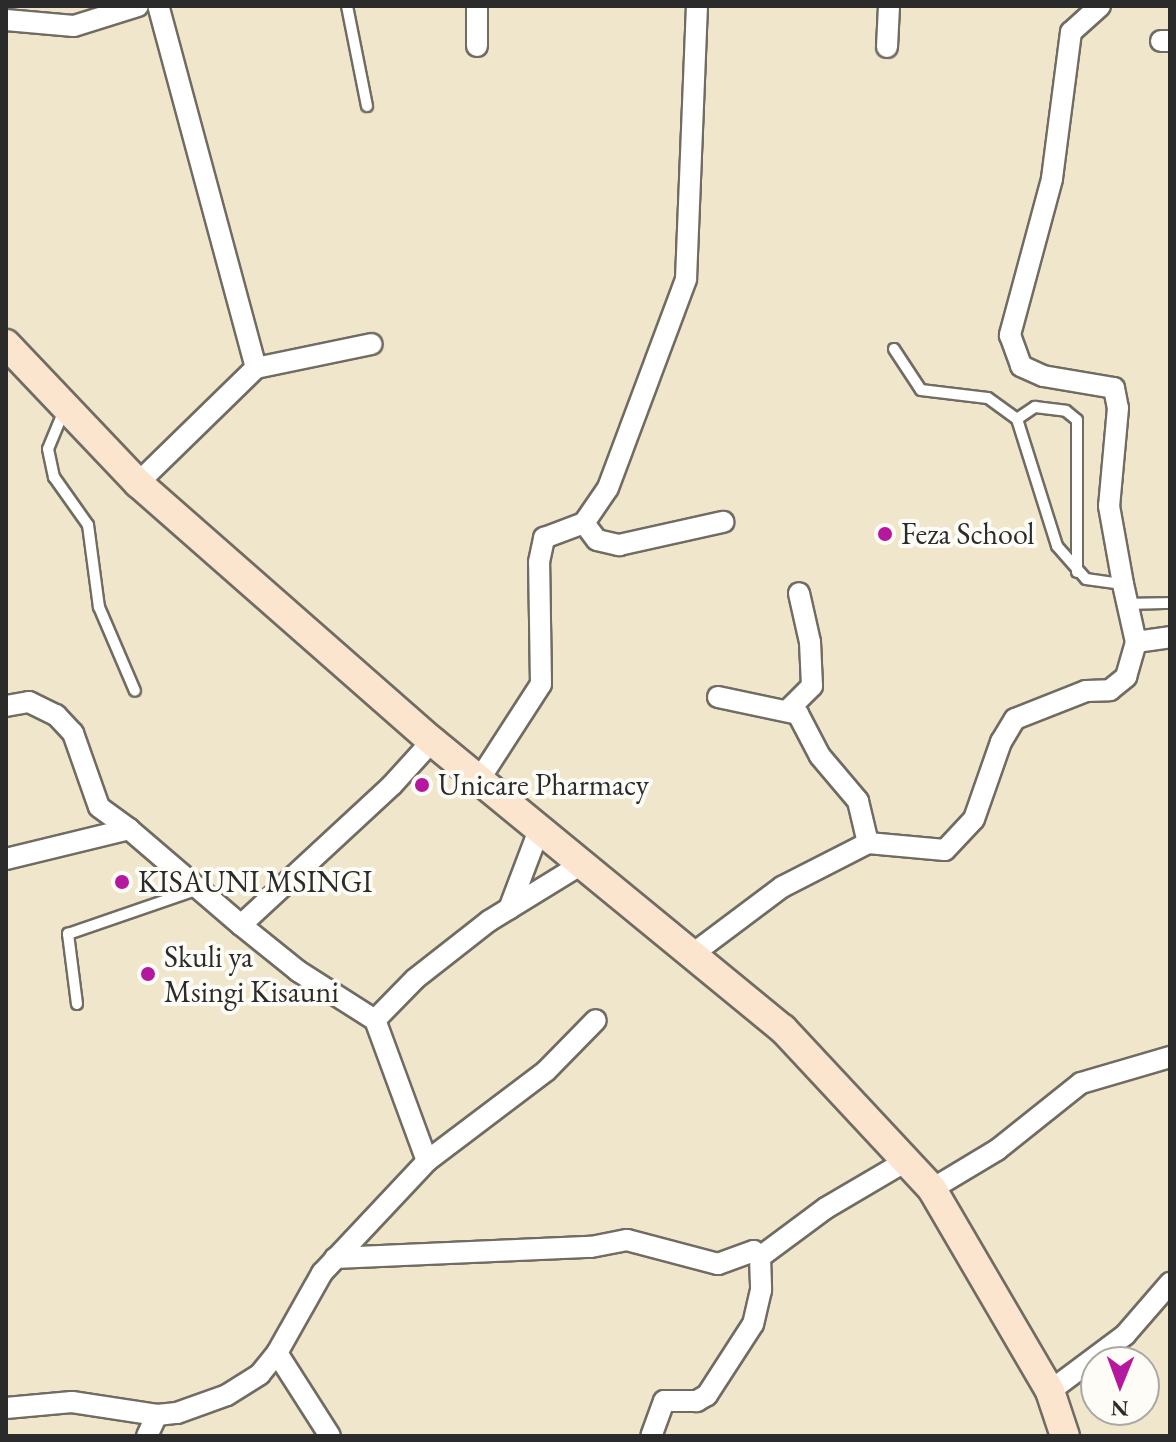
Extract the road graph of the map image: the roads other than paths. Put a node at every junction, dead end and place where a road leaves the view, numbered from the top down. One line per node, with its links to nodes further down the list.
1 (138, 6): 8 (street)
2 (158, 6): 15 (street)
3 (347, 6): 11 (lane)
4 (477, 6): 9 (street)
5 (697, 6): 20 (street)
6 (889, 6): 10 (street)
7 (1100, 6): 23 (street)
8 (6, 20)
9 (477, 46)
10 (887, 47)
11 (367, 106)
12 (6, 344): 16 (main road)
13 (372, 344): 15 (street)
14 (894, 349): 17 (lane)
15 (256, 368): 18 (street)
16 (66, 407): 18 (main road); 27 (lane)
17 (1017, 419): 21 (lane); 21 (lane)
18 (138, 483): 31 (main road)
19 (723, 522): 20 (street)
20 (584, 523): 32 (street)
21 (1077, 572): 23 (lane)
22 (799, 593): 30 (street)
23 (1126, 594): 24 (lane); 26 (street)
24 (1170, 603)
25 (1170, 637): 26 (street)
26 (1136, 642): 35 (street)
27 (135, 691)
28 (718, 697): 30 (street)
29 (6, 706): 33 (street)
30 (788, 710): 35 (street)
31 (432, 741): 32 (main road); 40 (street)
32 (479, 780): 34 (main road)
33 (129, 829): 36 (street); 38 (street)
34 (539, 830): 37 (main road); 39 (street)
35 (868, 843): 41 (street)
36 (6, 859)
37 (580, 865): 39 (street); 41 (main road)
38 (201, 888): 40 (street); 42 (lane)
39 (509, 909): 43 (street)
40 (241, 925): 43 (street)
41 (694, 953): 47 (main road)
42 (77, 1004)
43 (375, 1020): 46 (street)
44 (596, 1020): 46 (street)
45 (1170, 1057): 48 (street)
46 (427, 1161): 50 (street)
47 (906, 1161): 48 (main road); 49 (street)
48 (932, 1189): 53 (main road)
49 (760, 1257): 50 (street); 58 (street)
50 (335, 1258): 52 (street)
51 (1170, 1283): 53 (street)
52 (277, 1353): 55 (street); 57 (street)
53 (1050, 1391): 59 (main road)
54 (6, 1408): 55 (street)
55 (157, 1415): 56 (street)
56 (147, 1436)
57 (330, 1436)
58 (651, 1436)
59 (1065, 1436)

